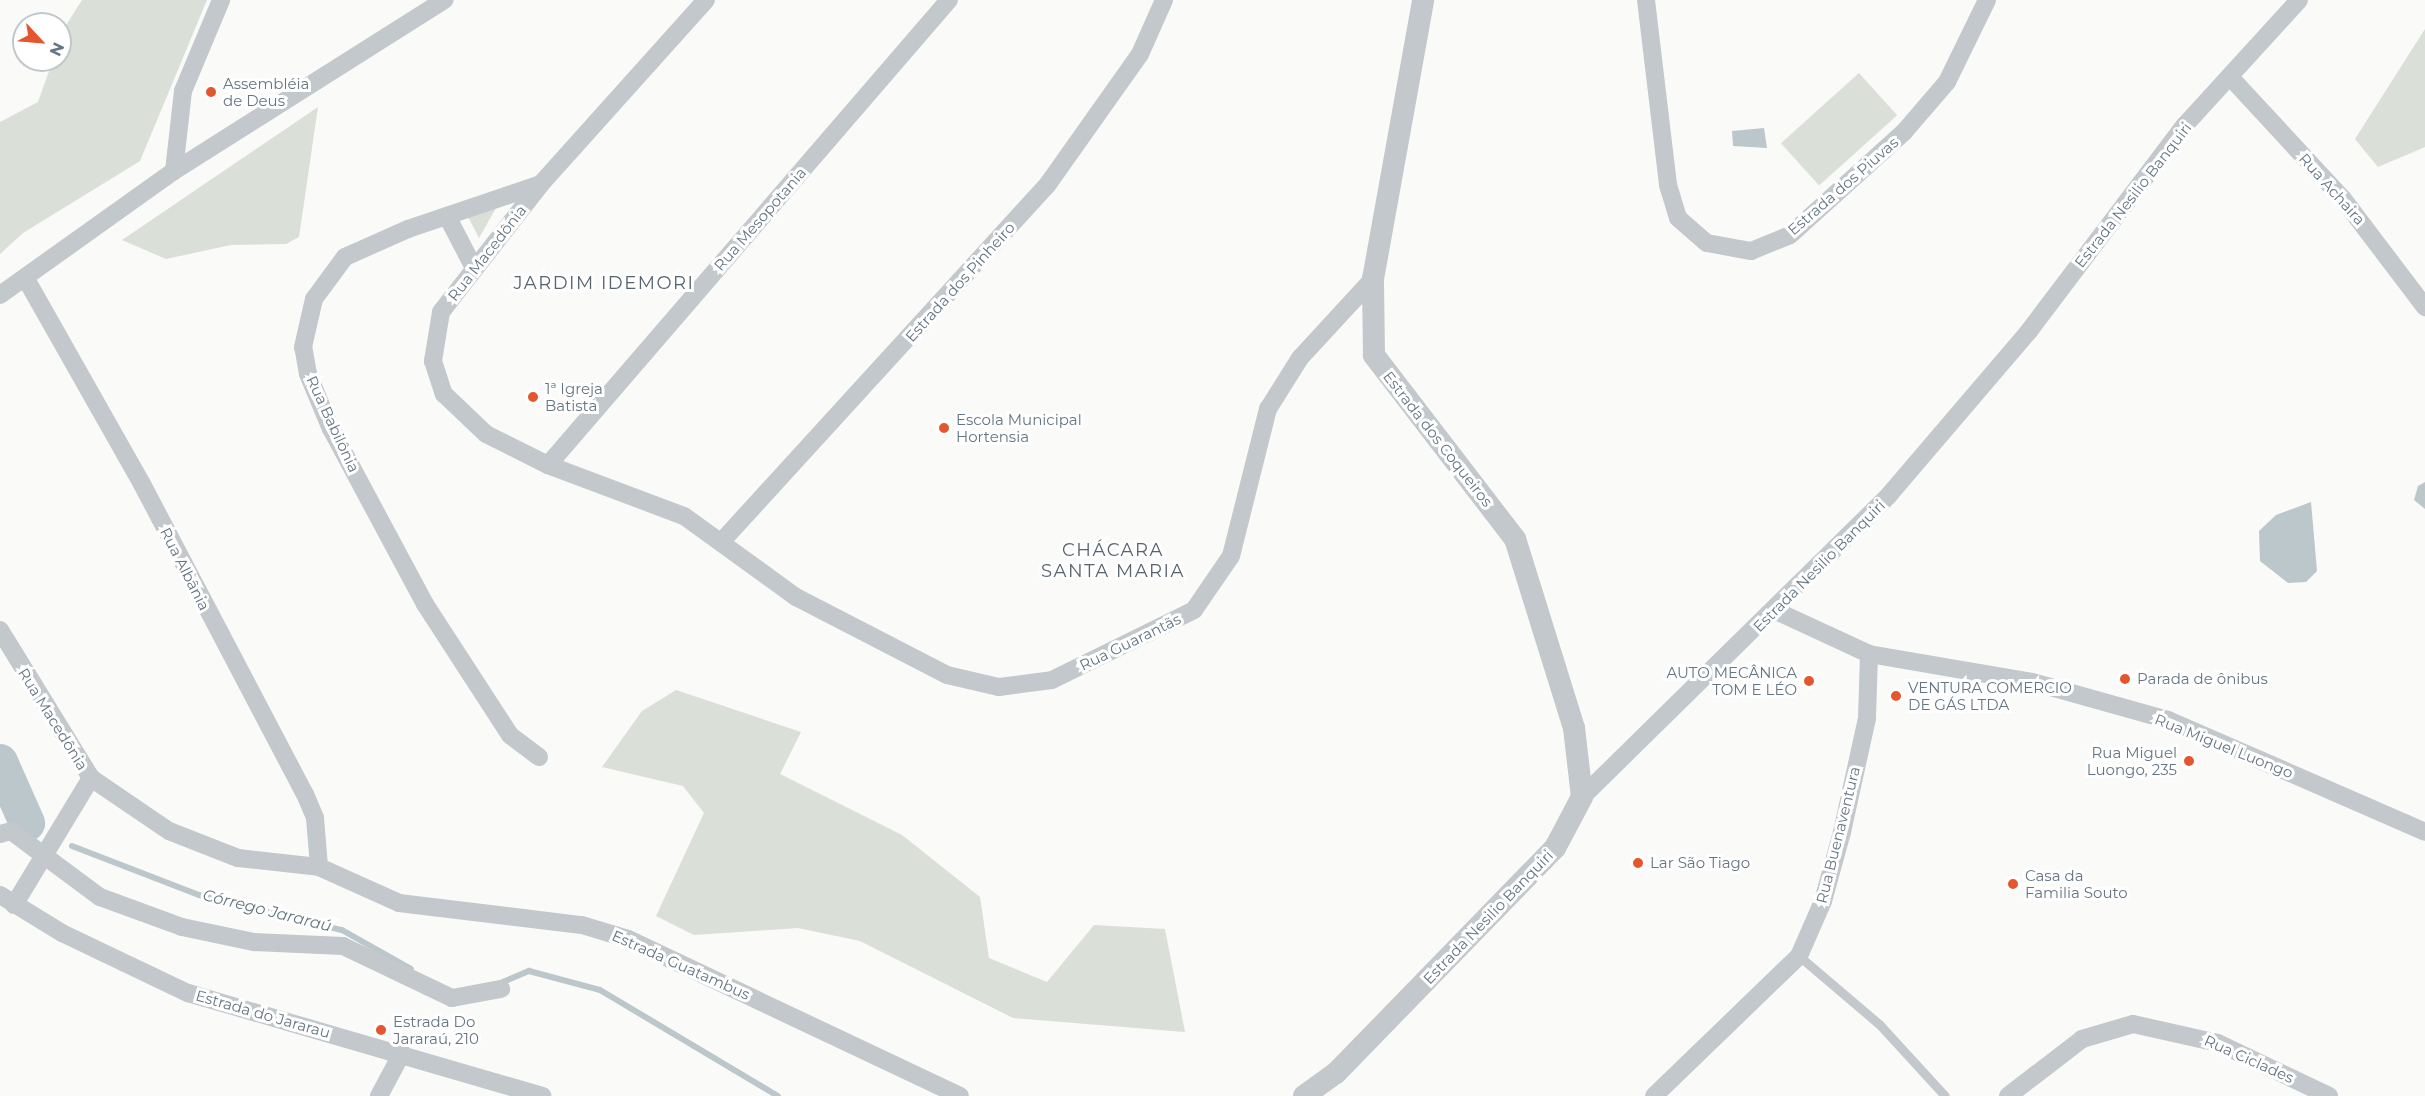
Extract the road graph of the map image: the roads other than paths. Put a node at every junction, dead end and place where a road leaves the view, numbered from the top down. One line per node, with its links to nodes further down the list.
1 (221, 0): 11 (street)
2 (445, 0): 11 (street)
3 (706, 0): 12 (street, Rua Macedônia)
4 (949, 0): 19 (street, Rua Mesopotania)
5 (1164, 0): 20 (street, Estrada dos Pinheiro)
6 (1424, 0): 16 (street, Estrada dos Coqueiros)
7 (1646, 0): 8 (street, Estrada dos Piuvas)
8 (1987, 0)
9 (2299, 0): 10 (street, Estrada Nesilio Banquiri)
10 (2231, 78): 18 (street, Rua Achaira); 21 (street, Estrada Nesilio Banquiri)
11 (174, 171): 15 (street)
12 (542, 184): 13 (street, Rua Babilônia); 14 (street, Rua Macedônia)
13 (447, 216): 14 (street); 25 (street, Rua Babilônia)
14 (473, 266): 19 (street, Rua Macedônia)
15 (26, 279): 17 (street); 31 (street, Rua Albânia)
16 (1373, 279): 20 (street, Rua Guarantãs); 27 (street, Estrada dos Coqueiros)
17 (0, 295)
18 (2425, 307)
19 (548, 465): 20 (street, Rua Macedônia)
20 (723, 540)
21 (1776, 611): 24 (street, Rua Miguel Luongo); 27 (street, Estrada Nesilio Banquiri)
22 (0, 630): 23 (street, Rua Macedônia)
23 (5, 649): 26 (street, Rua Macedônia)
24 (1869, 654): 28 (street, Rua Miguel Luongo); 33 (street, Rua Buenaventura)
25 (539, 757)
26 (91, 778): 30 (street); 31 (street, Rua Macedônia)
27 (1582, 797): 39 (street, Estrada Nesilio Banquiri)
28 (2425, 832)
29 (0, 834): 30 (street)
30 (43, 854): 32 (street); 34 (street)
31 (319, 867): 38 (street, Estrada Guatambus)
32 (7, 900): 35 (street, Estrada do Jararau)
33 (1799, 956): 40 (street, Rua Buenaventura); 41 (lane)
34 (501, 989)
35 (402, 1053): 36 (street); 37 (street, Estrada do Jararau)
36 (379, 1096)
37 (542, 1096)
38 (960, 1096)
39 (1304, 1096)
40 (1654, 1096)
41 (1945, 1096)
42 (2008, 1096): 43 (street, Rua Ciclades)
43 (2329, 1096)

